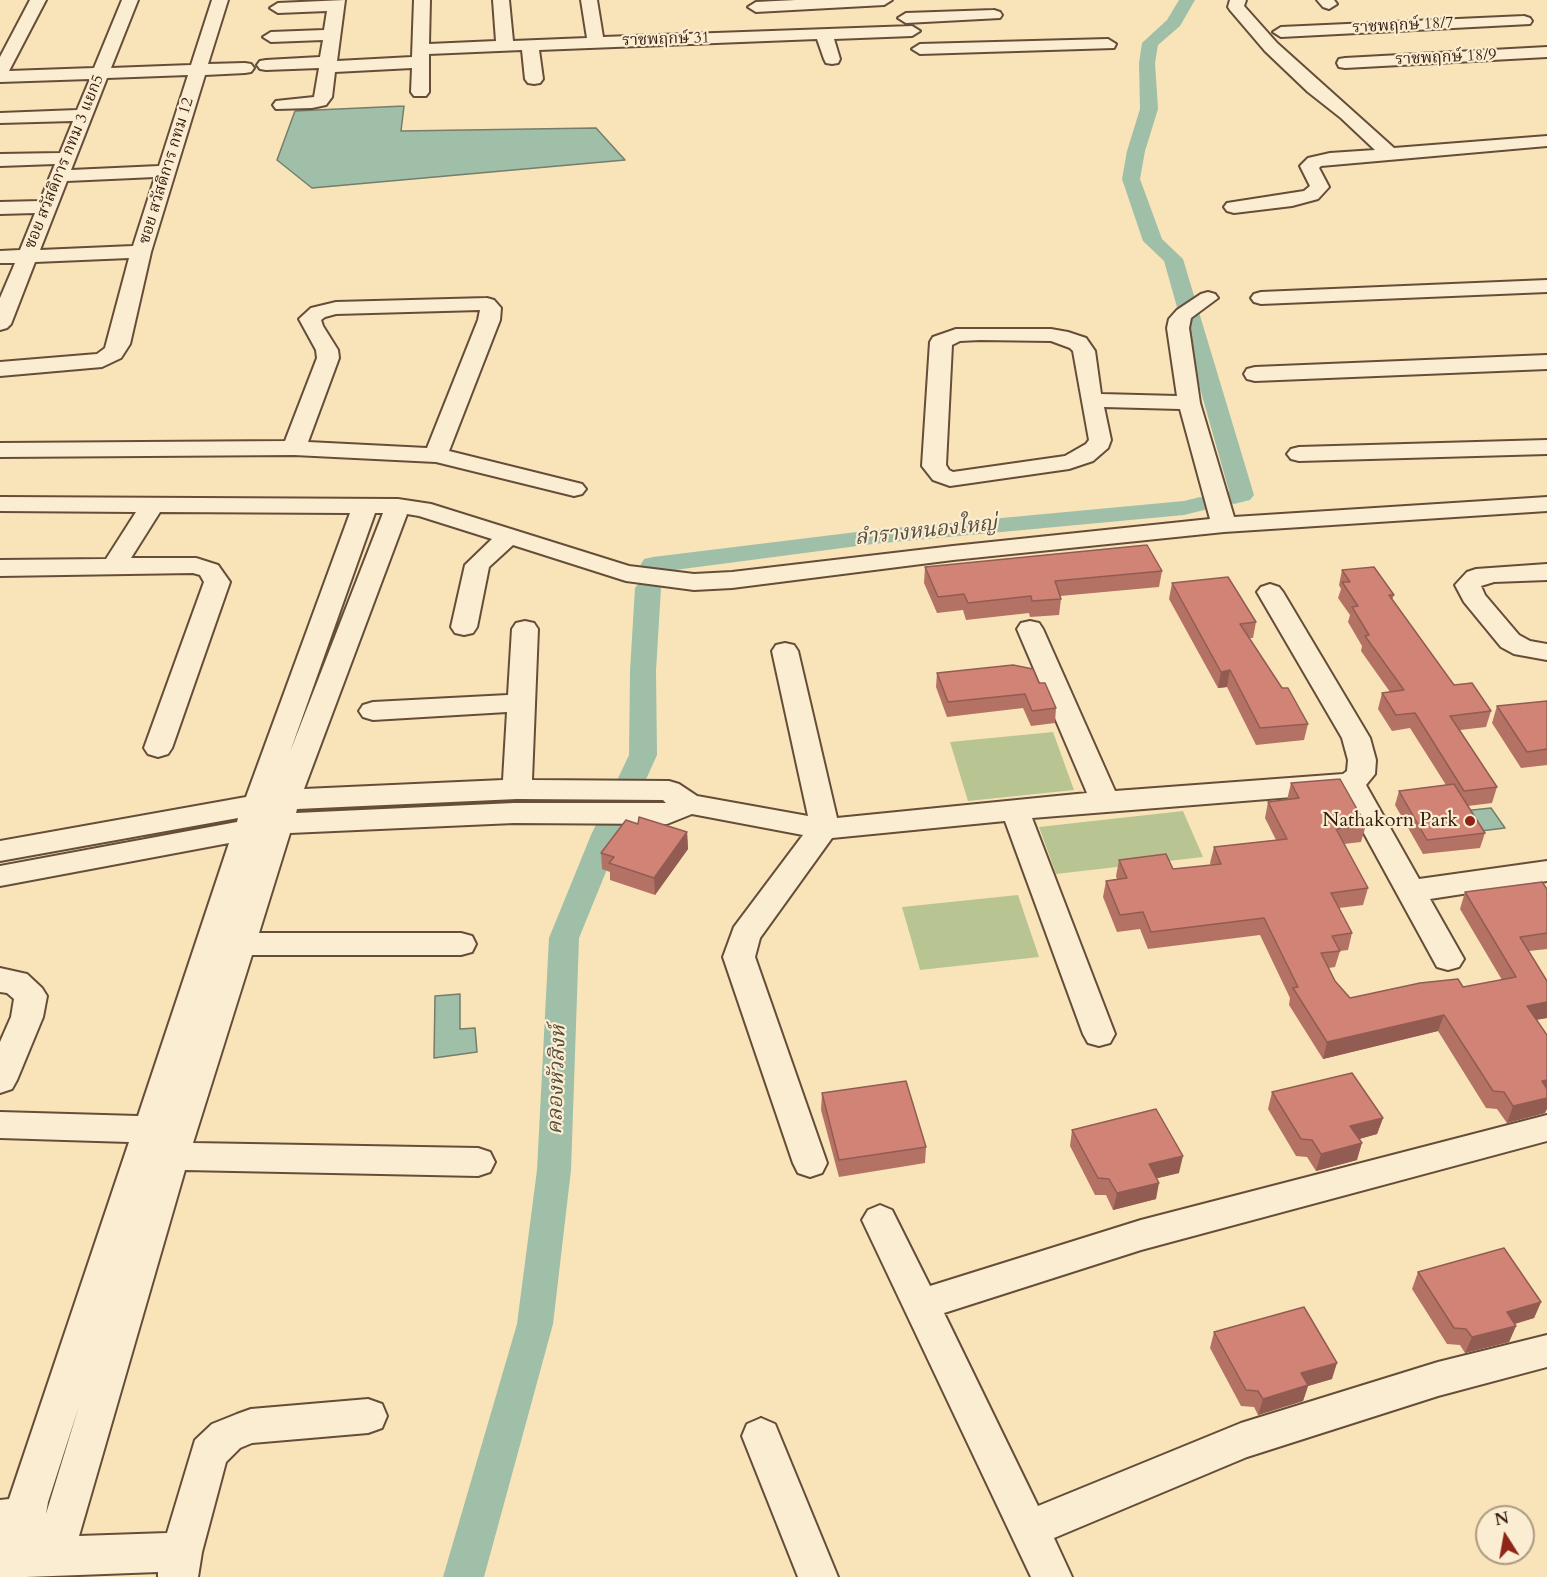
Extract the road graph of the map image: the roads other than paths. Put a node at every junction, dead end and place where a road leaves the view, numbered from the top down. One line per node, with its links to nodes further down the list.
1 (38, 0): 33 (street)
2 (130, 0): 32 (street, ซอย สวัสดิการ กทม 3 แยก5)
3 (220, 0): 31 (street, ซอย สวัสดิการ กทม 12)
4 (422, 0): 25 (street)
5 (501, 0): 24 (street)
6 (589, 0): 21 (street)
7 (884, 0): 11 (street)
8 (898, 0): 15 (street)
9 (1238, 0): 40 (street)
10 (337, 3): 13 (street); 18 (street)
11 (756, 7)
12 (1511, 7): 19 (street)
13 (278, 8)
14 (994, 15): 15 (street, ราชพฤกษ์ 31)
15 (909, 24): 17 (street, ราชพฤกษ์ 31); 22 (street)
16 (1281, 32): 19 (street, ราชพฤกษ์ 18/7)
17 (824, 34): 21 (street, ราชพฤกษ์ 31); 26 (street)
18 (332, 35): 20 (street); 28 (street)
19 (1539, 35): 27 (street, ราชพฤกษ์ 18/9)
20 (270, 37)
21 (596, 43): 23 (street, ราชพฤกษ์ 31)
22 (1108, 44)
23 (530, 45): 24 (street, ราชพฤกษ์ 31); 34 (street)
24 (505, 46): 25 (street, ราชพฤกษ์ 31)
25 (421, 56): 28 (street, ราชพฤกษ์ 31); 35 (street)
26 (832, 59)
27 (1345, 63)
28 (328, 64): 29 (street, ราชพฤกษ์ 31); 36 (street)
29 (266, 65)
30 (245, 68): 31 (street)
31 (198, 70): 32 (street); 43 (street, ซอย สวัสดิการ กทม 12)
32 (100, 74): 33 (street); 37 (street, ซอย สวัสดิการ กทม 3 แยก5)
33 (0, 75)
34 (534, 79)
35 (420, 92)
36 (282, 105)
37 (84, 115): 38 (street); 42 (street, ซอย สวัสดิการ กทม 3 แยก5)
38 (0, 118)
39 (1547, 141): 40 (street)
40 (1389, 153): 45 (street)
41 (0, 160): 42 (street)
42 (63, 167): 43 (street); 44 (street, ซอย สวัสดิการ กทม 3 แยก5)
43 (167, 171): 47 (street, ซอย สวัสดิการ กทม 12)
44 (47, 207): 46 (street); 48 (street, ซอย สวัสดิการ กทม 3 แยก5)
45 (1234, 207)
46 (0, 208)
47 (141, 252): 48 (street); 55 (street, ซอย สวัสดิการ กทม 12)
48 (27, 256): 49 (street); 53 (street, ซอย สวัสดิการ กทม 3 แยก5)
49 (0, 257)
50 (1547, 286): 51 (street)
51 (1261, 298)
52 (1196, 305): 58 (street)
53 (2, 315)
54 (1547, 362): 56 (street)
55 (0, 369)
56 (1255, 374)
57 (1091, 400): 57 (street); 58 (street)
58 (1189, 403): 70 (street)
59 (1547, 447): 62 (street)
60 (294, 448): 61 (street); 63 (street); 63 (street)
61 (0, 450)
62 (1299, 454)
63 (436, 455): 64 (street)
64 (574, 489)
65 (0, 504): 66 (street)
66 (153, 504): 68 (street); 73 (street)
67 (1547, 504): 70 (street)
68 (365, 506): 69 (street); 89 (street)
69 (398, 506): 71 (street); 89 (street)
70 (1224, 525): 71 (street)
71 (508, 537): 76 (street)
72 (0, 568): 73 (street)
73 (113, 568): 83 (street)
74 (1547, 572): 80 (street)
75 (1270, 592): 84 (street)
76 (464, 627)
77 (1030, 628): 86 (street)
78 (525, 629): 81 (street)
79 (785, 651): 90 (street)
80 (1547, 652)
81 (521, 703): 82 (street); 85 (street)
82 (373, 711)
83 (158, 748)
84 (1351, 783): 86 (street); 94 (street)
85 (517, 789): 87 (street); 89 (street)
86 (1105, 801): 88 (street)
87 (621, 802): 89 (street); 90 (street)
88 (1016, 810): 90 (street); 99 (street)
89 (268, 814): 91 (street); 93 (street); 95 (street); 103 (street)
90 (823, 829): 105 (street)
91 (0, 851)
92 (1547, 871): 94 (street)
93 (0, 876)
94 (1409, 891): 97 (street)
95 (240, 944): 96 (street); 103 (street)
96 (461, 944)
97 (1448, 959)
98 (0, 980): 100 (street)
99 (1099, 1034)
100 (0, 1080)
101 (0, 1125): 103 (street)
102 (1547, 1128): 107 (street)
103 (168, 1140): 104 (street); 111 (street); 114 (street)
104 (478, 1162)
105 (810, 1163)
106 (880, 1220): 107 (street)
107 (921, 1305): 112 (street)
108 (1547, 1351): 112 (street)
109 (368, 1416): 113 (street)
110 (761, 1436): 116 (street)
111 (12, 1518): 114 (street); 115 (street)
112 (1028, 1529): 117 (street)
113 (180, 1564): 114 (street)
114 (50, 1566)
115 (5, 1577)
116 (818, 1577)
117 (1052, 1577)

